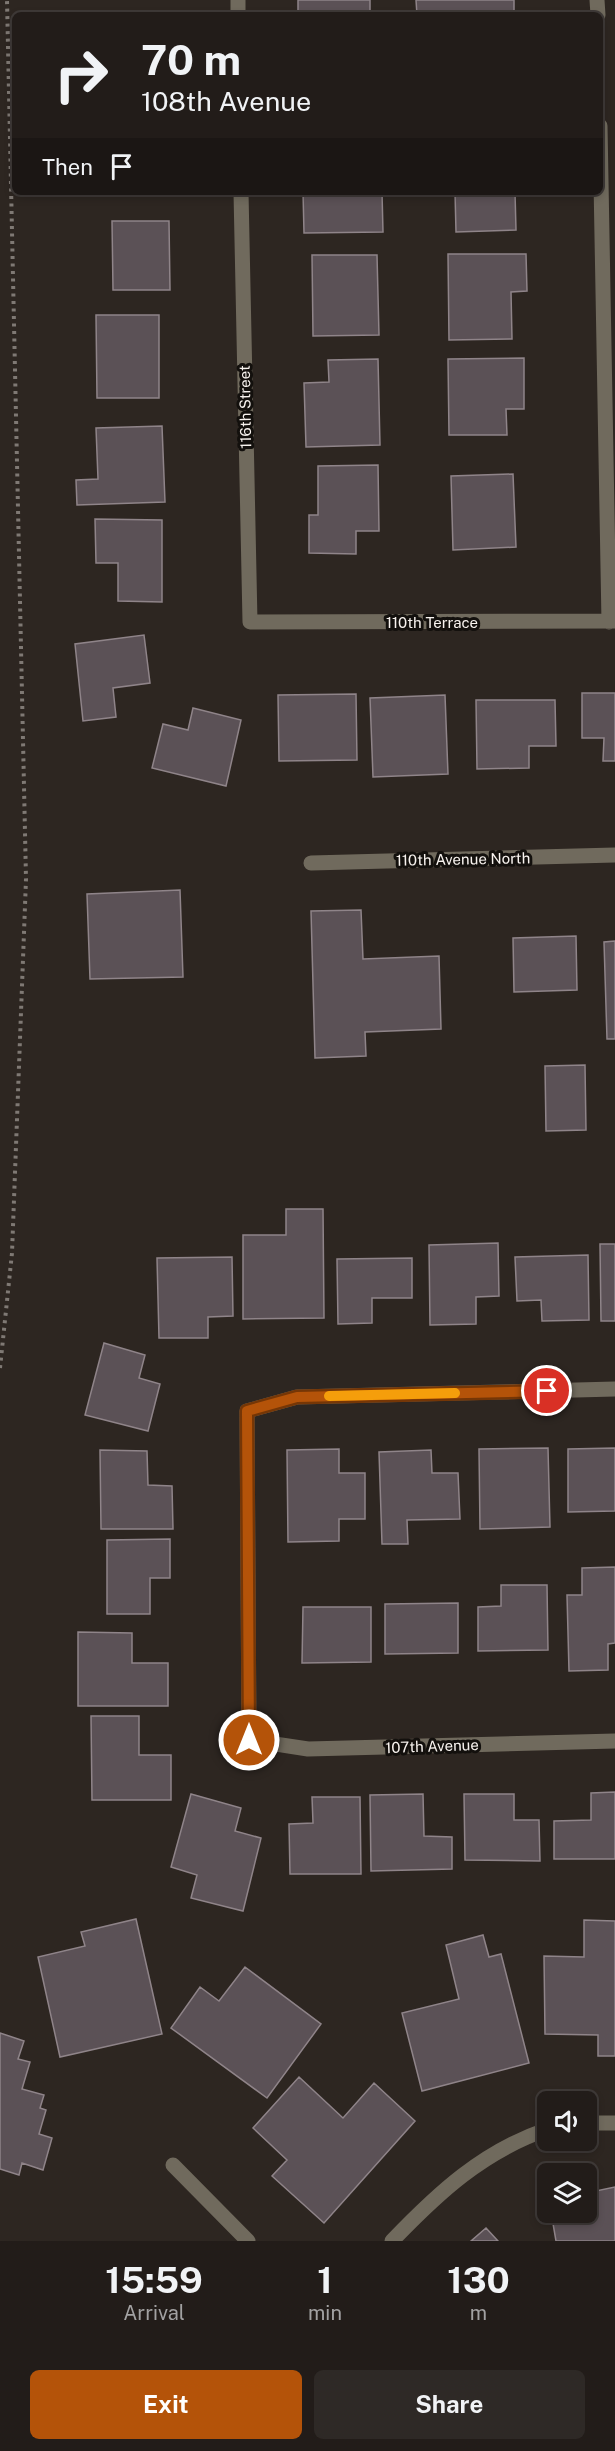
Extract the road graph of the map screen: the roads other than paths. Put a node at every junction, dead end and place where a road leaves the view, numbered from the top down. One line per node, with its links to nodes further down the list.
1 (241, 195): 3 (street, 116th Street)
2 (602, 195): 4 (street)
3 (250, 622): 4 (street, 110th Terrace)
4 (612, 622)
5 (615, 855): 6 (street, 110th Avenue North)
6 (311, 863)
7 (615, 1389): 8 (street, 107th Avenue)
8 (615, 1741)
9 (597, 2123): 10 (street)
10 (615, 2123)
11 (537, 2133): 14 (street)
12 (173, 2165): 13 (street)
13 (248, 2241)
14 (392, 2241)

